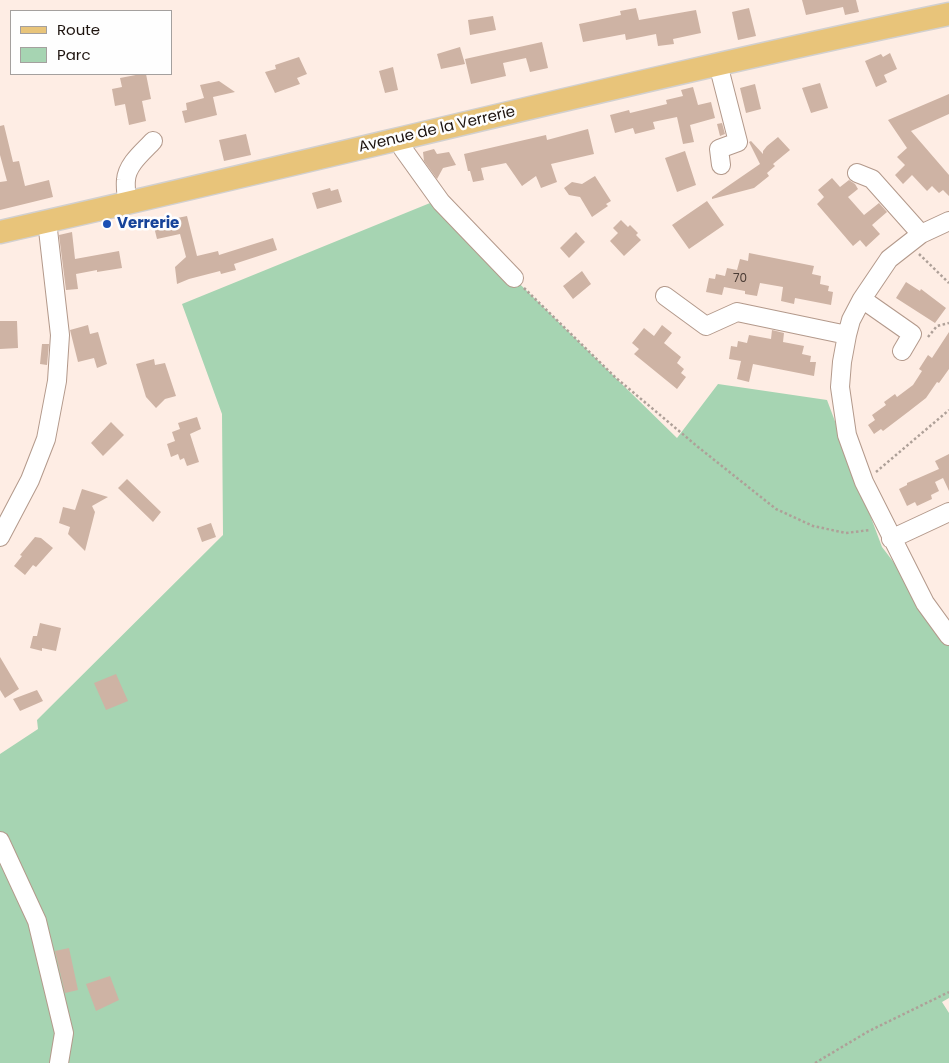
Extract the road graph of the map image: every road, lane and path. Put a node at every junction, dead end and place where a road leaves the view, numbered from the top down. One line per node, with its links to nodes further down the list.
1 (949, 5): 3 (main road, Avenue de la Verrerie)
2 (949, 14): 3 (main road, Avenue de la Verrerie)
3 (874, 30): 4 (main road, Avenue de la Verrerie)
4 (718, 64): 5 (main road, Avenue de la Verrerie); 7 (street)
5 (400, 139): 9 (main road, Avenue de la Verrerie); 15 (street)
6 (153, 141): 9 (street)
7 (721, 165)
8 (857, 173): 13 (street)
9 (127, 204): 10 (main road, Avenue de la Verrerie)
10 (47, 221): 12 (main road, Avenue de la Verrerie); 27 (street)
11 (949, 221): 13 (street)
12 (0, 232)
13 (921, 234): 14 (street)
14 (907, 245): 16 (path); 18 (street)
15 (514, 278): 26 (path)
16 (949, 282)
17 (665, 296): 21 (street)
18 (862, 299): 20 (street); 21 (street)
19 (949, 324): 20 (path)
20 (912, 334): 22 (street)
21 (847, 335): 24 (street)
22 (902, 351)
23 (949, 410): 24 (path)
24 (864, 482): 26 (street)
25 (949, 512): 26 (street)
26 (889, 533): 28 (street)
27 (0, 537)
28 (949, 636)
29 (0, 841): 31 (street)
30 (949, 992): 32 (path)
31 (58, 1063)
32 (815, 1063)

